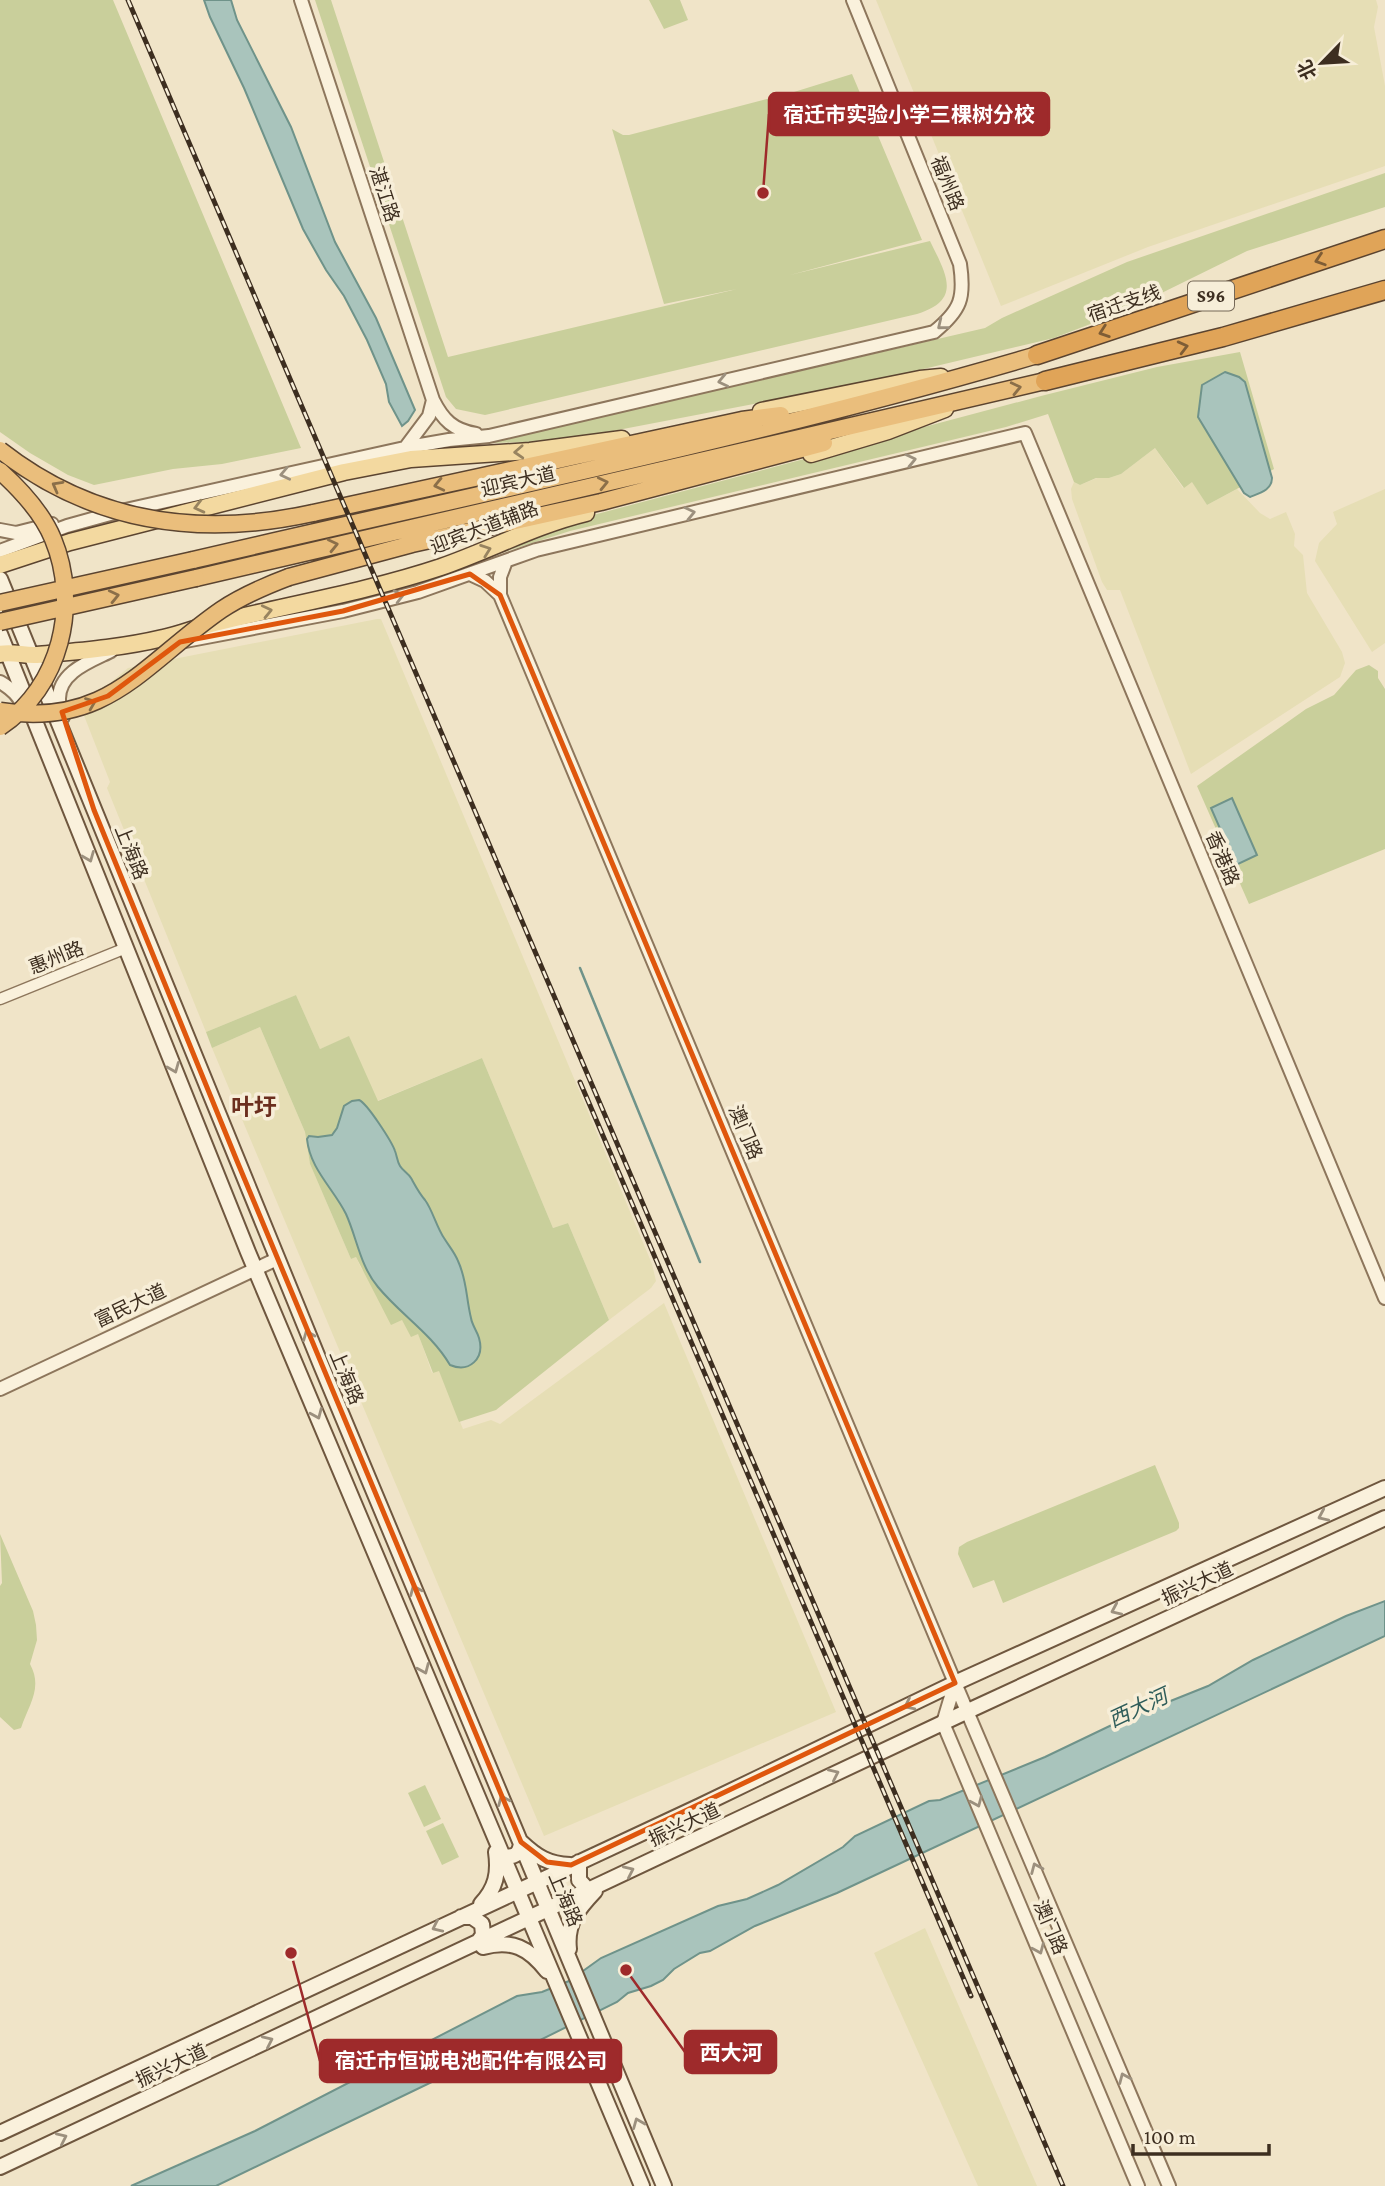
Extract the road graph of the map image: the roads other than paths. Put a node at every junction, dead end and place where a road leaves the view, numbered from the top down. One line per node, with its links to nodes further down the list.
1 (301, 0): 9 (street, 湛江路)
2 (853, 0): 11 (street, 福州路, one-way to 11)
3 (1385, 239): 5 (highway, 宿迁支线 / S96, one-way to 5)
4 (1385, 290): 7 (highway, S96, one-way to 4)
5 (1037, 355): 6 (highway, 迎宾大道)
6 (972, 374): 10 (highway, 迎宾大道); 19 (main road, one-way to 19)
7 (1045, 381): 8 (highway, 迎宾大道, one-way to 7)
8 (974, 398): 24 (highway, 迎宾大道, one-way to 8, bridge); 26 (main road, 迎宾大道辅路, one-way to 8); 30 (highway, one-way to 8, bridge)
9 (433, 400): 11 (street, 湛江路); 12 (street)
10 (866, 403): 13 (highway, one-way to 13, bridge); 23 (highway, 迎宾大道, bridge)
11 (489, 436): 12 (street)
12 (405, 448): 15 (street, one-way to 15)
13 (0, 450)
14 (0, 471): 31 (highway, bridge)
15 (192, 494): 16 (street); 17 (street)
16 (0, 530)
17 (0, 551)
18 (506, 562): 20 (street); 22 (street); 40 (street, 香港路, one-way to 40)
19 (0, 565)
20 (470, 574): 22 (street); 26 (street, one-way to 20)
21 (0, 579): 28 (main road, 上海路)
22 (500, 595): 46 (street, 澳门路)
23 (0, 603)
24 (0, 622)
25 (0, 634): 27 (main road)
26 (116, 648): 28 (main road, 迎宾大道辅路); 32 (street)
27 (4, 653): 28 (main road, 迎宾大道辅路); 33 (main road)
28 (31, 656): 32 (main road, 上海路)
29 (0, 682): 33 (street)
30 (0, 711)
31 (0, 727)
32 (94, 810): 36 (main road, 上海路)
33 (74, 818): 34 (main road, one-way to 34)
34 (126, 948): 35 (street, 惠州路); 37 (main road, one-way to 37)
35 (0, 999)
36 (237, 1161): 37 (main road); 38 (main road, 上海路)
37 (217, 1173): 39 (main road)
38 (277, 1259): 39 (street, 富民大道); 41 (main road, 上海路, one-way to 38)
39 (255, 1268): 42 (main road); 43 (street, 富民大道)
40 (1385, 1298)
41 (321, 1365): 42 (main road); 50 (main road, 上海路, one-way to 41)
42 (301, 1377): 49 (main road, one-way to 49)
43 (0, 1389)
44 (1385, 1488): 46 (main road, 振兴大道, one-way to 46)
45 (1385, 1518): 47 (main road, 振兴大道)
46 (955, 1683): 47 (street, 澳门路); 48 (street); 52 (main road, 振兴大道, one-way to 52)
47 (968, 1711): 48 (main road, 振兴大道); 70 (street, 澳门路, one-way to 47)
48 (943, 1723): 54 (main road, 振兴大道, one-way to 48); 69 (street, 澳门路, one-way to 69)
49 (492, 1830): 51 (main road); 56 (main road)
50 (522, 1842): 51 (main road); 52 (main road); 53 (main road, 上海路)
51 (503, 1856): 55 (main road)
52 (575, 1863): 53 (main road, 振兴大道); 54 (main road)
53 (537, 1880): 55 (main road, 振兴大道); 57 (main road, 上海路)
54 (594, 1887): 57 (main road, 振兴大道); 63 (main road)
55 (517, 1890): 56 (main road, 振兴大道); 59 (main road)
56 (477, 1909): 58 (main road, 振兴大道)
57 (549, 1909): 59 (main road, 振兴大道); 63 (main road, 上海路)
58 (460, 1917): 60 (main road); 65 (main road, 振兴大道, one-way to 65)
59 (529, 1918): 60 (main road, 振兴大道); 62 (main road)
60 (478, 1942): 61 (main road, 振兴大道)
61 (445, 1958): 64 (main road); 66 (main road, 振兴大道, one-way to 61)
62 (546, 1958): 63 (main road); 64 (main road)
63 (570, 1961): 68 (main road, 上海路, one-way to 63)
64 (555, 1980): 67 (main road)
65 (0, 2133)
66 (0, 2167)
67 (642, 2186)
68 (664, 2186)
69 (1138, 2186)
70 (1169, 2186)

